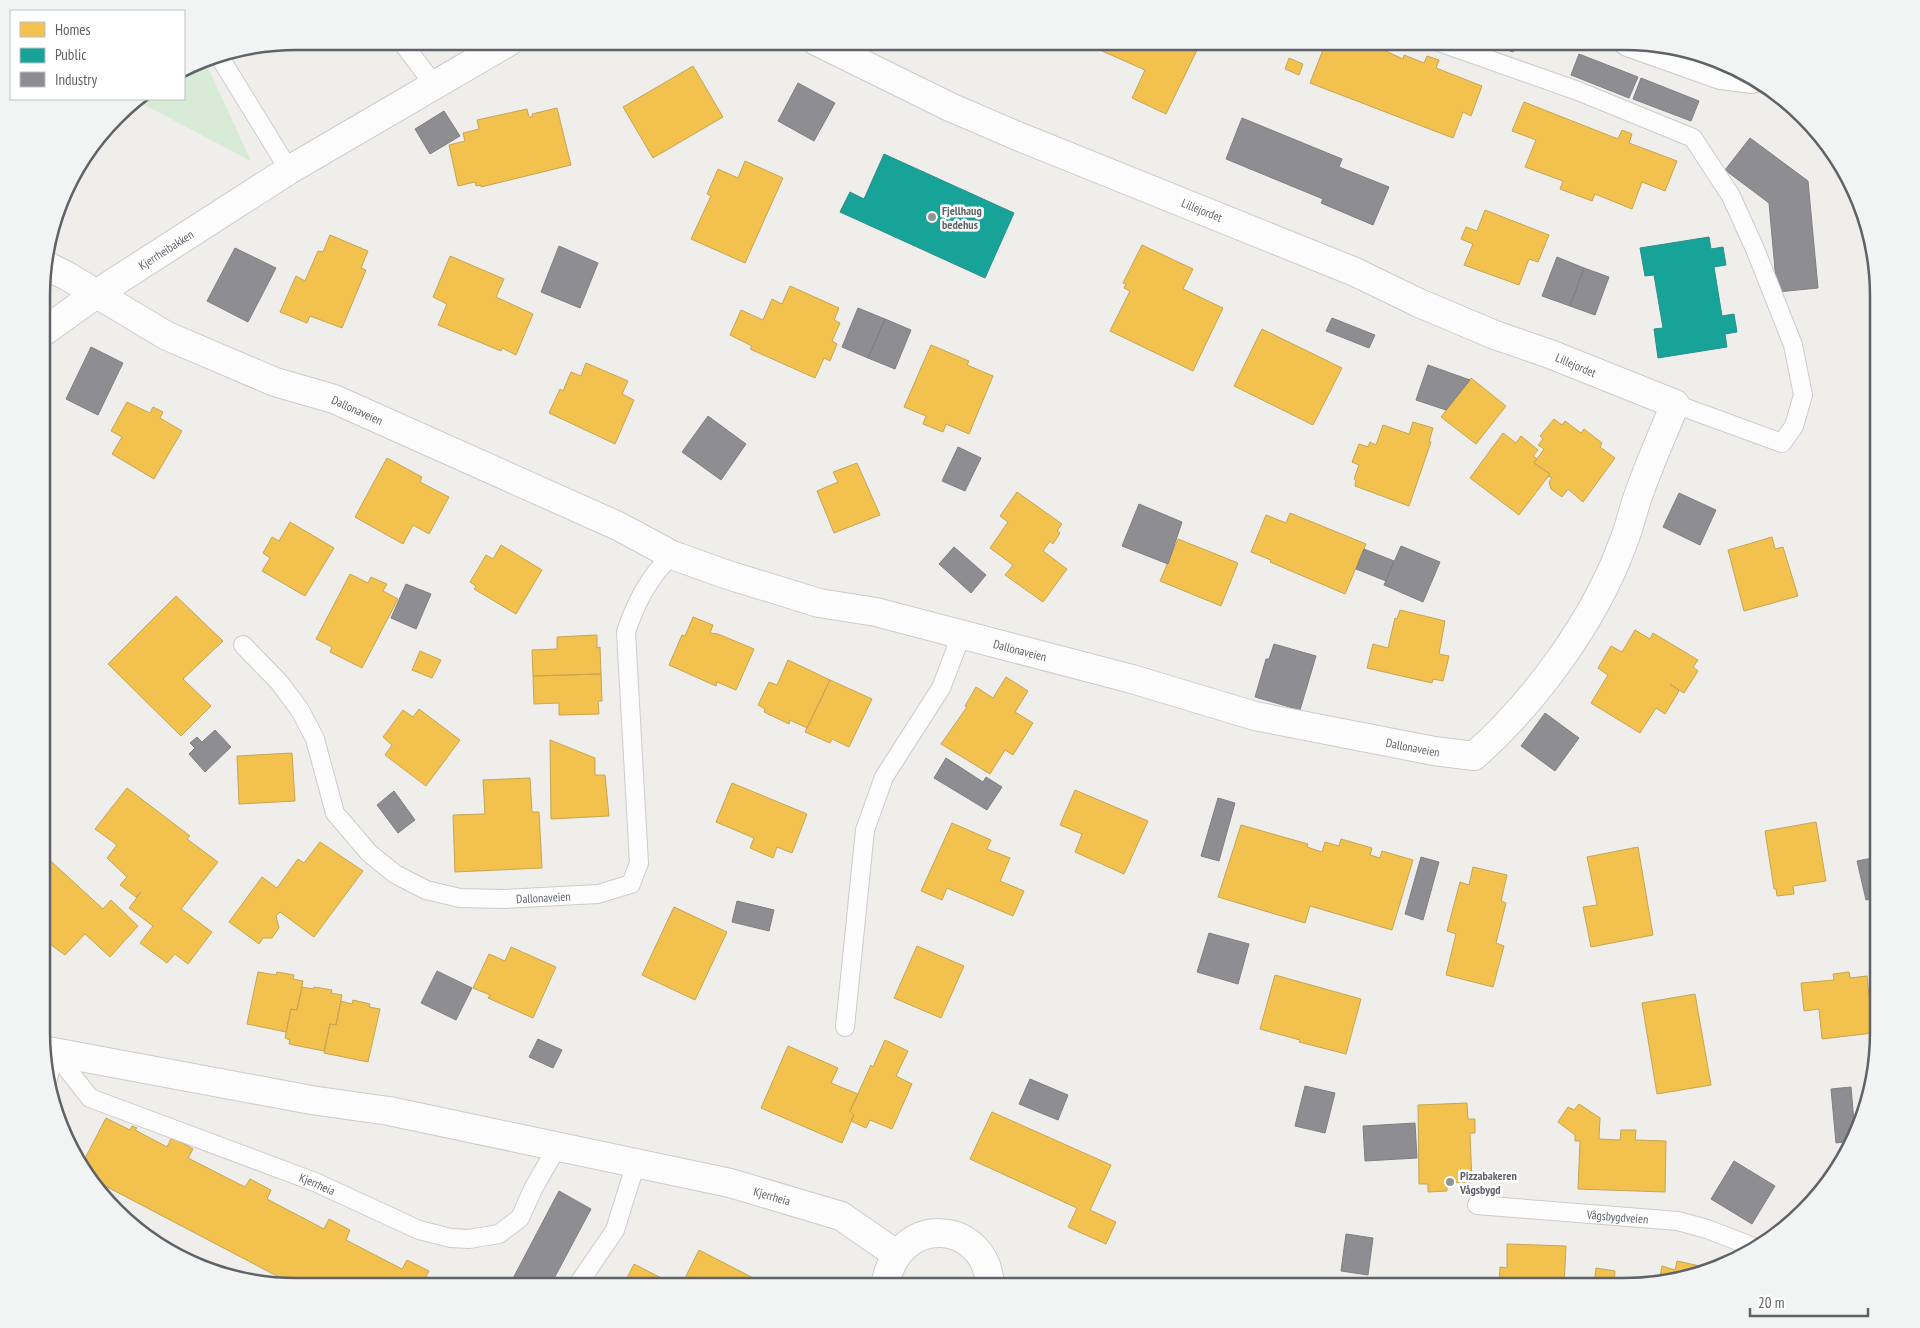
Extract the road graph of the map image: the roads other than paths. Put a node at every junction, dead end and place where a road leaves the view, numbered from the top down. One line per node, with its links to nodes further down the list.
1 (408, 50): 8 (lane)
2 (495, 50): 8 (street, Kjerrheibakken)
3 (832, 50): 13 (street, Lillejordet)
4 (1462, 50): 13 (lane, Lillejordet)
5 (1657, 52): 7 (street)
6 (222, 61): 9 (lane)
7 (1736, 77)
8 (435, 86): 9 (street, Kjerrheibakken)
9 (290, 170): 11 (street, Kjerrheibakken)
10 (52, 268): 11 (street, Dallonaveien)
11 (96, 294): 12 (street, Kjerrheibakken); 14 (street, Dallonaveien)
12 (50, 327)
13 (1675, 404): 15 (street, Dallonaveien)
14 (672, 555): 15 (street, Dallonaveien); 16 (lane, Dallonaveien)
15 (956, 635): 17 (lane)
16 (243, 645)
17 (846, 1027)
18 (51, 1051): 20 (street, Kjerrheia)
19 (51, 1054): 20 (lane, Kjerrheia)
20 (557, 1147): 21 (street, Kjerrheia)
21 (636, 1163): 24 (street, Kjerrheia); 25 (lane)
22 (1477, 1205): 23 (lane, Vågsbygdveien)
23 (1748, 1245)
24 (896, 1254): 26 (street); 27 (street)
25 (582, 1278)
26 (886, 1278)
27 (990, 1278)

